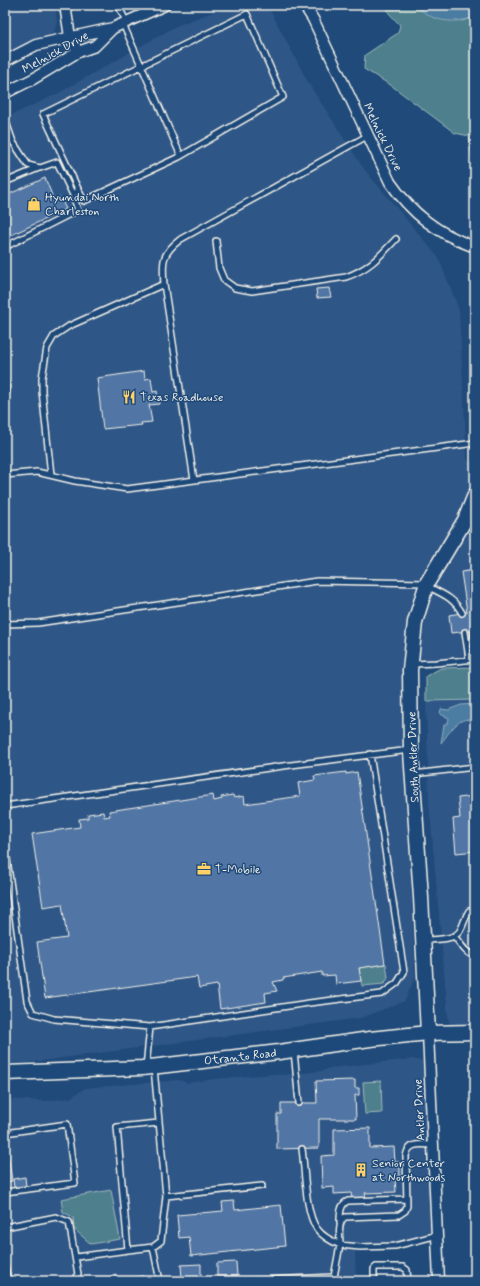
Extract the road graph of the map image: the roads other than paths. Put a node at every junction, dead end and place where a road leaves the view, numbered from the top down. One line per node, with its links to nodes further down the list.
1 (65, 5): 7 (street)
2 (118, 5): 5 (lane)
3 (165, 5): 5 (street, Melnick Drive)
4 (304, 5): 14 (street, Melnick Drive)
5 (125, 24): 6 (street, Melnick Drive); 10 (lane)
6 (113, 28): 7 (street, Melnick Drive); 8 (street, Melnick Drive)
7 (70, 37): 8 (street); 9 (street, Melnick Drive)
8 (78, 52): 11 (street, Melnick Drive)
9 (5, 61)
10 (142, 65): 15 (lane); 15 (lane); 18 (lane)
11 (5, 93)
12 (5, 119): 13 (lane)
13 (6, 126): 16 (lane)
14 (367, 136): 23 (street, Melnick Drive); 24 (lane)
15 (179, 157): 18 (lane)
16 (40, 168): 17 (lane); 19 (lane)
17 (5, 182)
18 (79, 191): 19 (lane)
19 (72, 193): 22 (lane)
20 (396, 239): 21 (lane)
21 (216, 241)
22 (5, 247)
23 (475, 247)
24 (164, 284): 27 (lane); 28 (lane)
25 (475, 443): 28 (lane)
26 (5, 475): 27 (lane)
27 (51, 475): 28 (lane)
28 (194, 480)
29 (475, 495): 30 (street, South Antler Drive)
30 (426, 584): 31 (lane); 32 (lane); 36 (street, South Antler Drive)
31 (462, 613)
32 (5, 624)
33 (465, 632): 35 (lane)
34 (475, 659): 35 (lane)
35 (469, 660): 36 (lane)
36 (411, 664): 37 (street, South Antler Drive)
37 (411, 749): 38 (lane); 40 (street, South Antler Drive)
38 (370, 754): 41 (lane); 47 (lane)
39 (475, 767): 40 (lane)
40 (412, 774): 45 (street, South Antler Drive)
41 (5, 806)
42 (5, 845): 47 (lane)
43 (475, 911): 44 (lane)
44 (455, 937): 45 (lane); 46 (lane)
45 (424, 940): 49 (street, South Antler Drive)
46 (475, 955)
47 (150, 1027): 51 (lane)
48 (475, 1032): 49 (street, Otranto Road)
49 (428, 1033): 50 (street, Otranto Road); 56 (street, Antler Drive)
50 (294, 1050): 51 (street, Otranto Road); 53 (lane)
51 (150, 1067): 52 (street, Otranto Road); 54 (lane)
52 (5, 1074)
53 (299, 1103)
54 (159, 1123): 60 (lane); 67 (lane)
55 (5, 1133): 59 (lane)
56 (434, 1144): 61 (lane); 64 (street, Antler Drive)
57 (302, 1149): 65 (lane)
58 (262, 1186): 60 (lane)
59 (5, 1192)
60 (166, 1196): 66 (lane)
61 (407, 1199): 62 (lane); 62 (lane)
62 (340, 1223): 65 (lane)
63 (5, 1227): 68 (lane)
64 (438, 1235): 65 (lane); 77 (street, Antler Drive)
65 (340, 1245): 70 (lane)
66 (153, 1247): 67 (lane); 73 (lane)
67 (128, 1250): 68 (lane)
68 (76, 1257): 72 (lane)
69 (5, 1266): 71 (lane)
70 (334, 1279): 74 (lane)
71 (8, 1281)
72 (73, 1281)
73 (160, 1281)
74 (247, 1281)
75 (374, 1281): 76 (lane)
76 (408, 1281)
77 (439, 1281)

